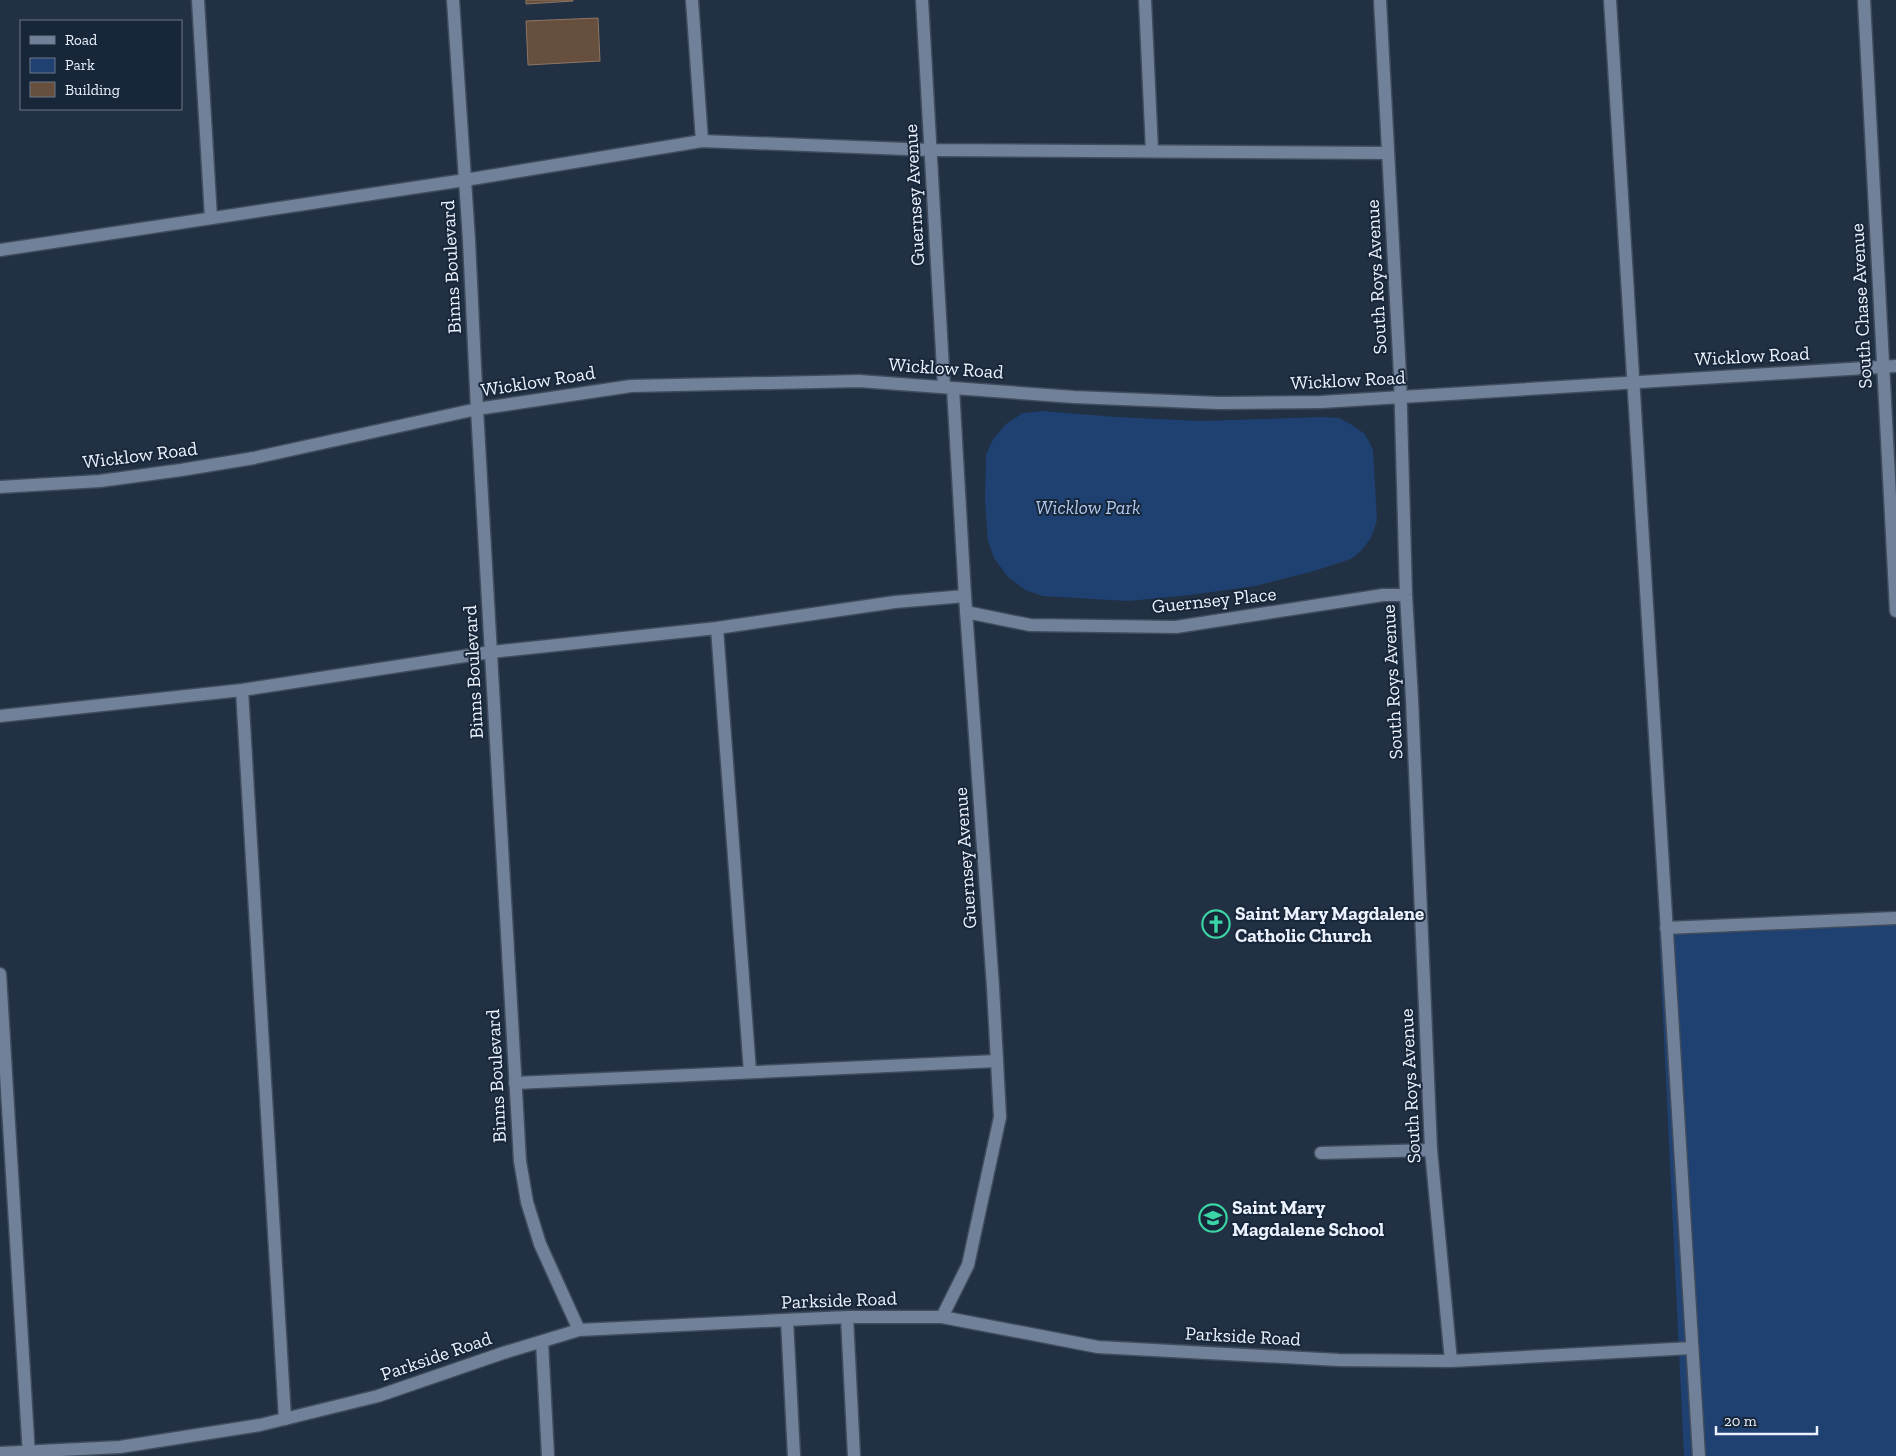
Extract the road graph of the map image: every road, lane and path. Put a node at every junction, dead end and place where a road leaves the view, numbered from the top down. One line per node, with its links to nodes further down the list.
1 (198, 0): 14 (street)
2 (453, 0): 13 (street, Binns Boulevard)
3 (692, 0): 9 (street)
4 (922, 0): 10 (street, Guernsey Avenue)
5 (1144, 0): 11 (street)
6 (1380, 0): 12 (street, South Roys Avenue)
7 (1610, 0): 17 (street)
8 (1864, 0): 16 (street, South Chase Avenue)
9 (702, 141): 10 (street); 13 (street)
10 (931, 150): 11 (street); 18 (street, Guernsey Avenue)
11 (1152, 151): 12 (street)
12 (1388, 153): 19 (street, South Roys Avenue)
13 (465, 180): 14 (street); 20 (street, Binns Boulevard)
14 (212, 218): 15 (street)
15 (0, 250)
16 (1890, 366): 17 (street, Wicklow Road); 24 (street, South Chase Avenue)
17 (1633, 382): 19 (street, Wicklow Road); 31 (street)
18 (948, 387): 19 (street, Wicklow Road); 20 (street, Wicklow Road); 23 (street, Guernsey Avenue)
19 (1400, 397): 22 (street, South Roys Avenue)
20 (477, 410): 21 (street, Wicklow Road); 27 (street, Binns Boulevard)
21 (0, 487)
22 (1406, 595): 25 (street, Guernsey Place); 36 (street, South Roys Avenue)
23 (965, 596): 25 (street, Guernsey Avenue); 26 (street)
24 (1896, 611)
25 (966, 612): 33 (street, Guernsey Avenue)
26 (717, 628): 27 (street); 34 (street)
27 (491, 652): 28 (street); 35 (street, Binns Boulevard)
28 (242, 690): 29 (street); 45 (street)
29 (0, 716)
30 (1896, 918): 31 (street)
31 (1666, 928): 43 (street)
32 (0, 974): 47 (street)
33 (997, 1061): 34 (street); 39 (street, Guernsey Avenue)
34 (750, 1072): 35 (street)
35 (515, 1083): 41 (street, Binns Boulevard)
36 (1431, 1150): 37 (street); 44 (street, South Roys Avenue)
37 (1322, 1153)
38 (847, 1317): 39 (street, Parkside Road); 40 (street, Parkside Road); 50 (street)
39 (942, 1317): 44 (street, Parkside Road)
40 (787, 1320): 41 (street, Parkside Road); 49 (street)
41 (579, 1330): 42 (street, Parkside Road)
42 (542, 1342): 45 (street, Parkside Road); 48 (street)
43 (1692, 1348): 44 (street, Parkside Road); 51 (street)
44 (1451, 1361)
45 (285, 1419): 47 (street, Parkside Road)
46 (0, 1453): 47 (street, Parkside Road)
47 (29, 1454)
48 (548, 1456)
49 (794, 1456)
50 (854, 1456)
51 (1699, 1456)

